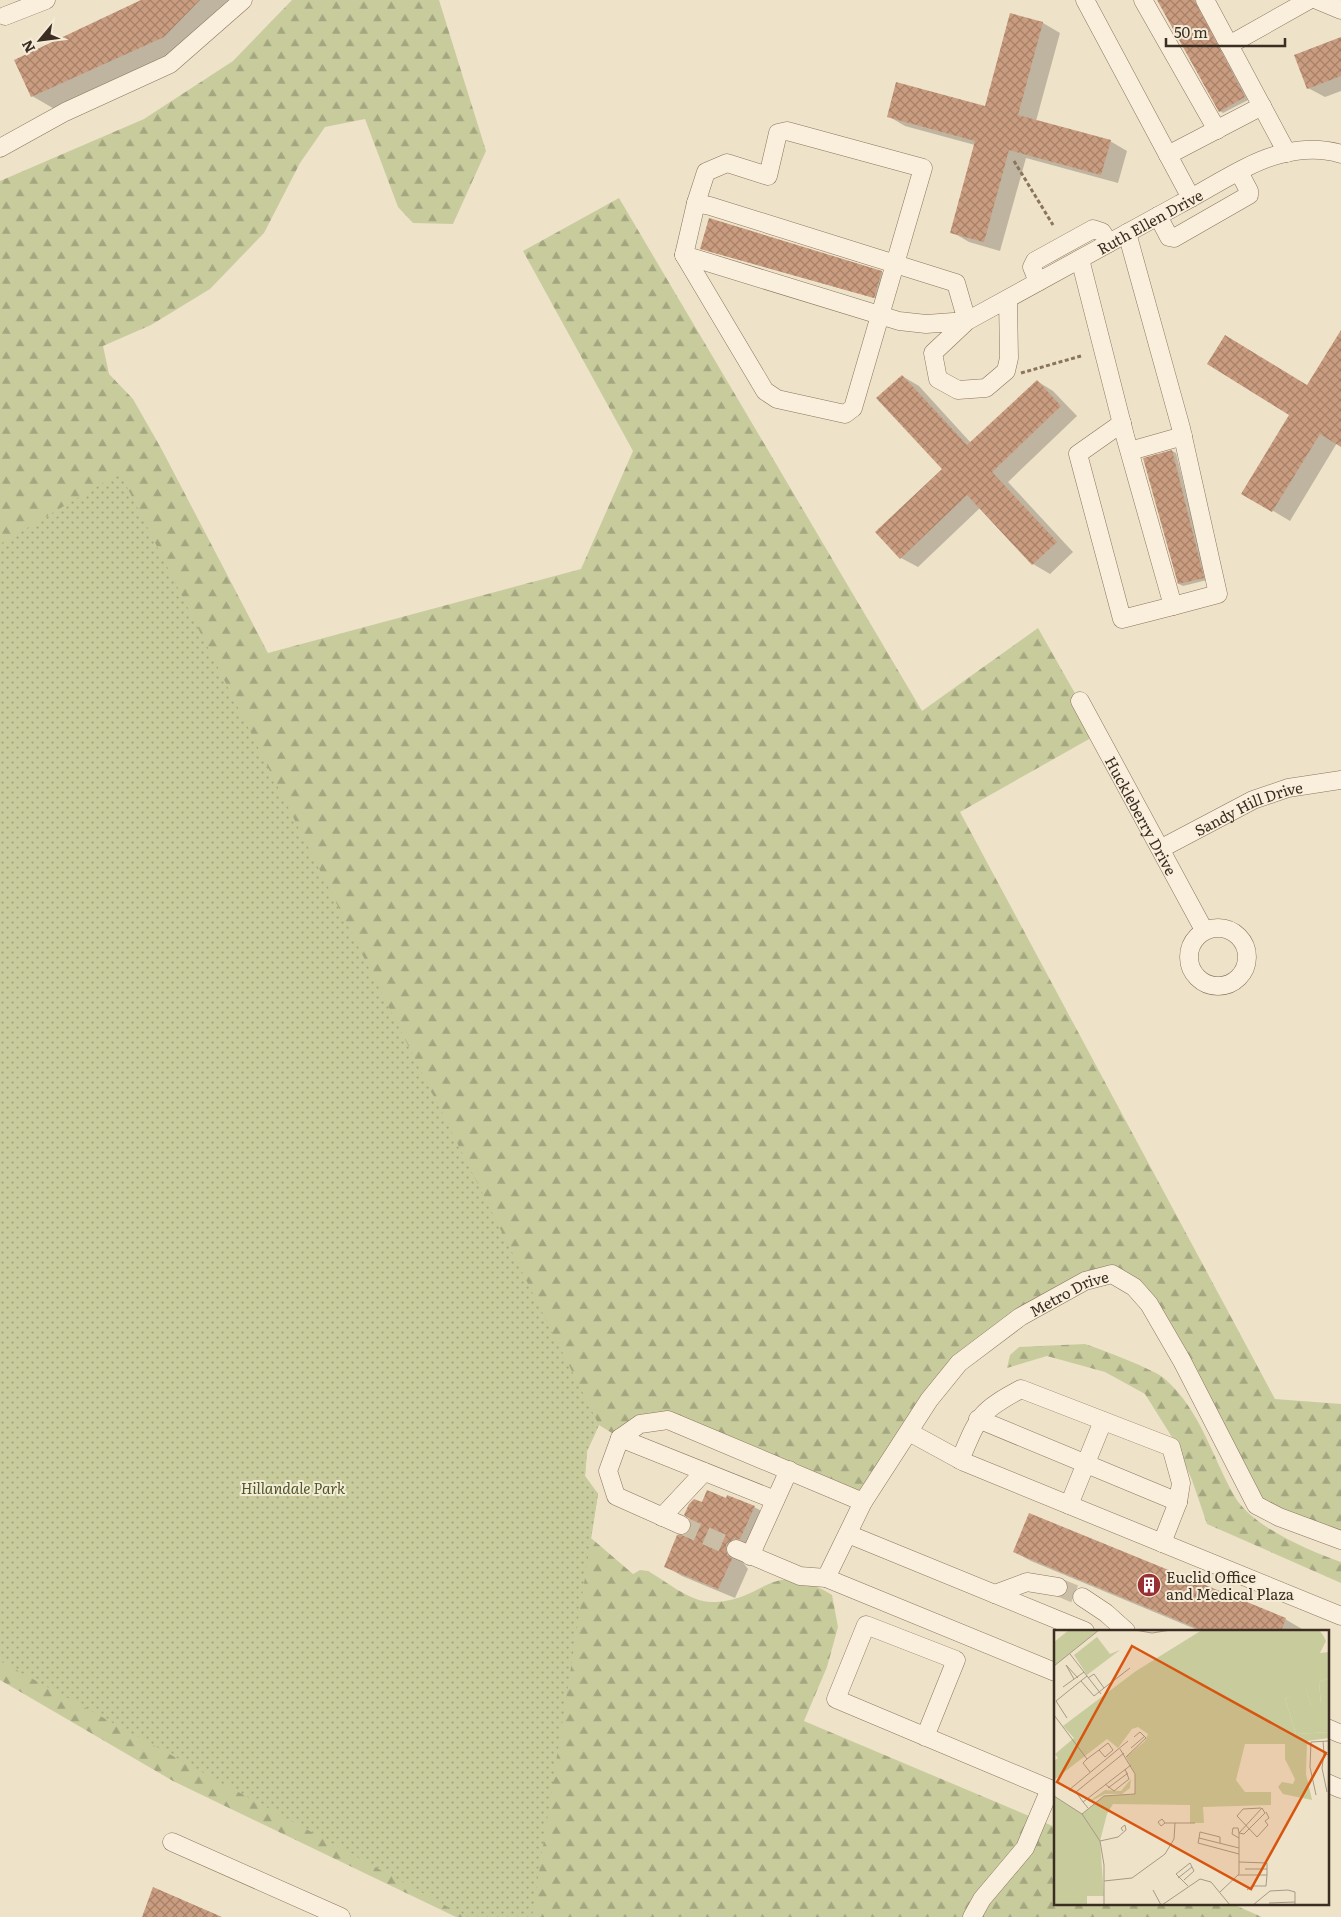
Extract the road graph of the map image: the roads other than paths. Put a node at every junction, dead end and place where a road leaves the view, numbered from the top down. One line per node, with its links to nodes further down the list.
1 (46, 0): 9 (street)
2 (243, 0): 13 (street)
3 (1085, 0): 16 (street)
4 (1143, 0): 12 (street)
5 (1205, 0): 10 (street)
6 (1309, 0): 10 (street)
7 (1317, 0): 8 (street)
8 (1341, 10)
9 (4, 12)
10 (1229, 45): 11 (street)
11 (1262, 106): 12 (street); 14 (street)
12 (1216, 130): 16 (street)
13 (0, 148)
14 (1287, 153): 15 (street, Ruth Ellen Drive); 17 (street, Ruth Ellen Drive)
15 (1341, 154)
16 (1168, 155): 18 (street)
17 (1238, 172): 18 (street, Ruth Ellen Drive); 20 (street)
18 (1191, 198): 20 (street, Ruth Ellen Drive)
19 (696, 203): 23 (street); 25 (street); 25 (street)
20 (1158, 216): 21 (street, Ruth Ellen Drive)
21 (1127, 233): 22 (street, Ruth Ellen Drive); 31 (street)
22 (1109, 243): 24 (street, Ruth Ellen Drive); 26 (street)
23 (684, 255): 28 (street); 28 (street)
24 (1080, 259): 26 (street, Ruth Ellen Drive); 30 (street)
25 (894, 264): 28 (street); 29 (street)
26 (1038, 282): 27 (street, Ruth Ellen Drive)
27 (1008, 298): 29 (street, Ruth Ellen Drive); 29 (street)
28 (881, 316): 29 (street)
29 (967, 321)
30 (1122, 423): 32 (street); 33 (street)
31 (1183, 436): 32 (street); 33 (street)
32 (1130, 451): 33 (street)
33 (1172, 606)
34 (1080, 701): 36 (street, Huckleberry Drive)
35 (1341, 780): 36 (street, Sandy Hill Drive)
36 (1162, 848): 37 (street, Huckleberry Drive)
37 (1204, 930)
38 (978, 1419): 39 (street); 42 (street); 43 (street)
39 (1104, 1421): 43 (street); 48 (street)
40 (909, 1432): 42 (street); 47 (street, Metro Drive); 53 (street, Metro Drive)
41 (620, 1438): 44 (street); 45 (street); 50 (street)
42 (960, 1460): 49 (street)
43 (1086, 1464): 48 (street); 49 (street)
44 (789, 1470): 46 (street); 47 (street)
45 (704, 1472): 46 (street); 50 (street)
46 (775, 1500): 55 (street)
47 (863, 1502): 52 (street, Metro Drive)
48 (1178, 1502): 54 (street)
49 (1069, 1505): 54 (street)
50 (662, 1517): 51 (street)
51 (680, 1525)
52 (848, 1534): 55 (street, Metro Drive); 57 (street)
53 (1341, 1540)
54 (1162, 1543): 59 (street)
55 (826, 1578): 62 (street)
56 (1058, 1587): 57 (street)
57 (996, 1594): 60 (street)
58 (1082, 1596): 61 (street)
59 (1341, 1616)
60 (1083, 1630)
61 (1125, 1630)
62 (1054, 1672)
63 (1328, 1728): 64 (street)
64 (1341, 1734)
65 (925, 1736): 65 (street); 68 (street)
66 (1328, 1783): 67 (street)
67 (1341, 1789)
68 (1052, 1790): 71 (street)
69 (172, 1842): 70 (street)
70 (341, 1917)
71 (972, 1917)

